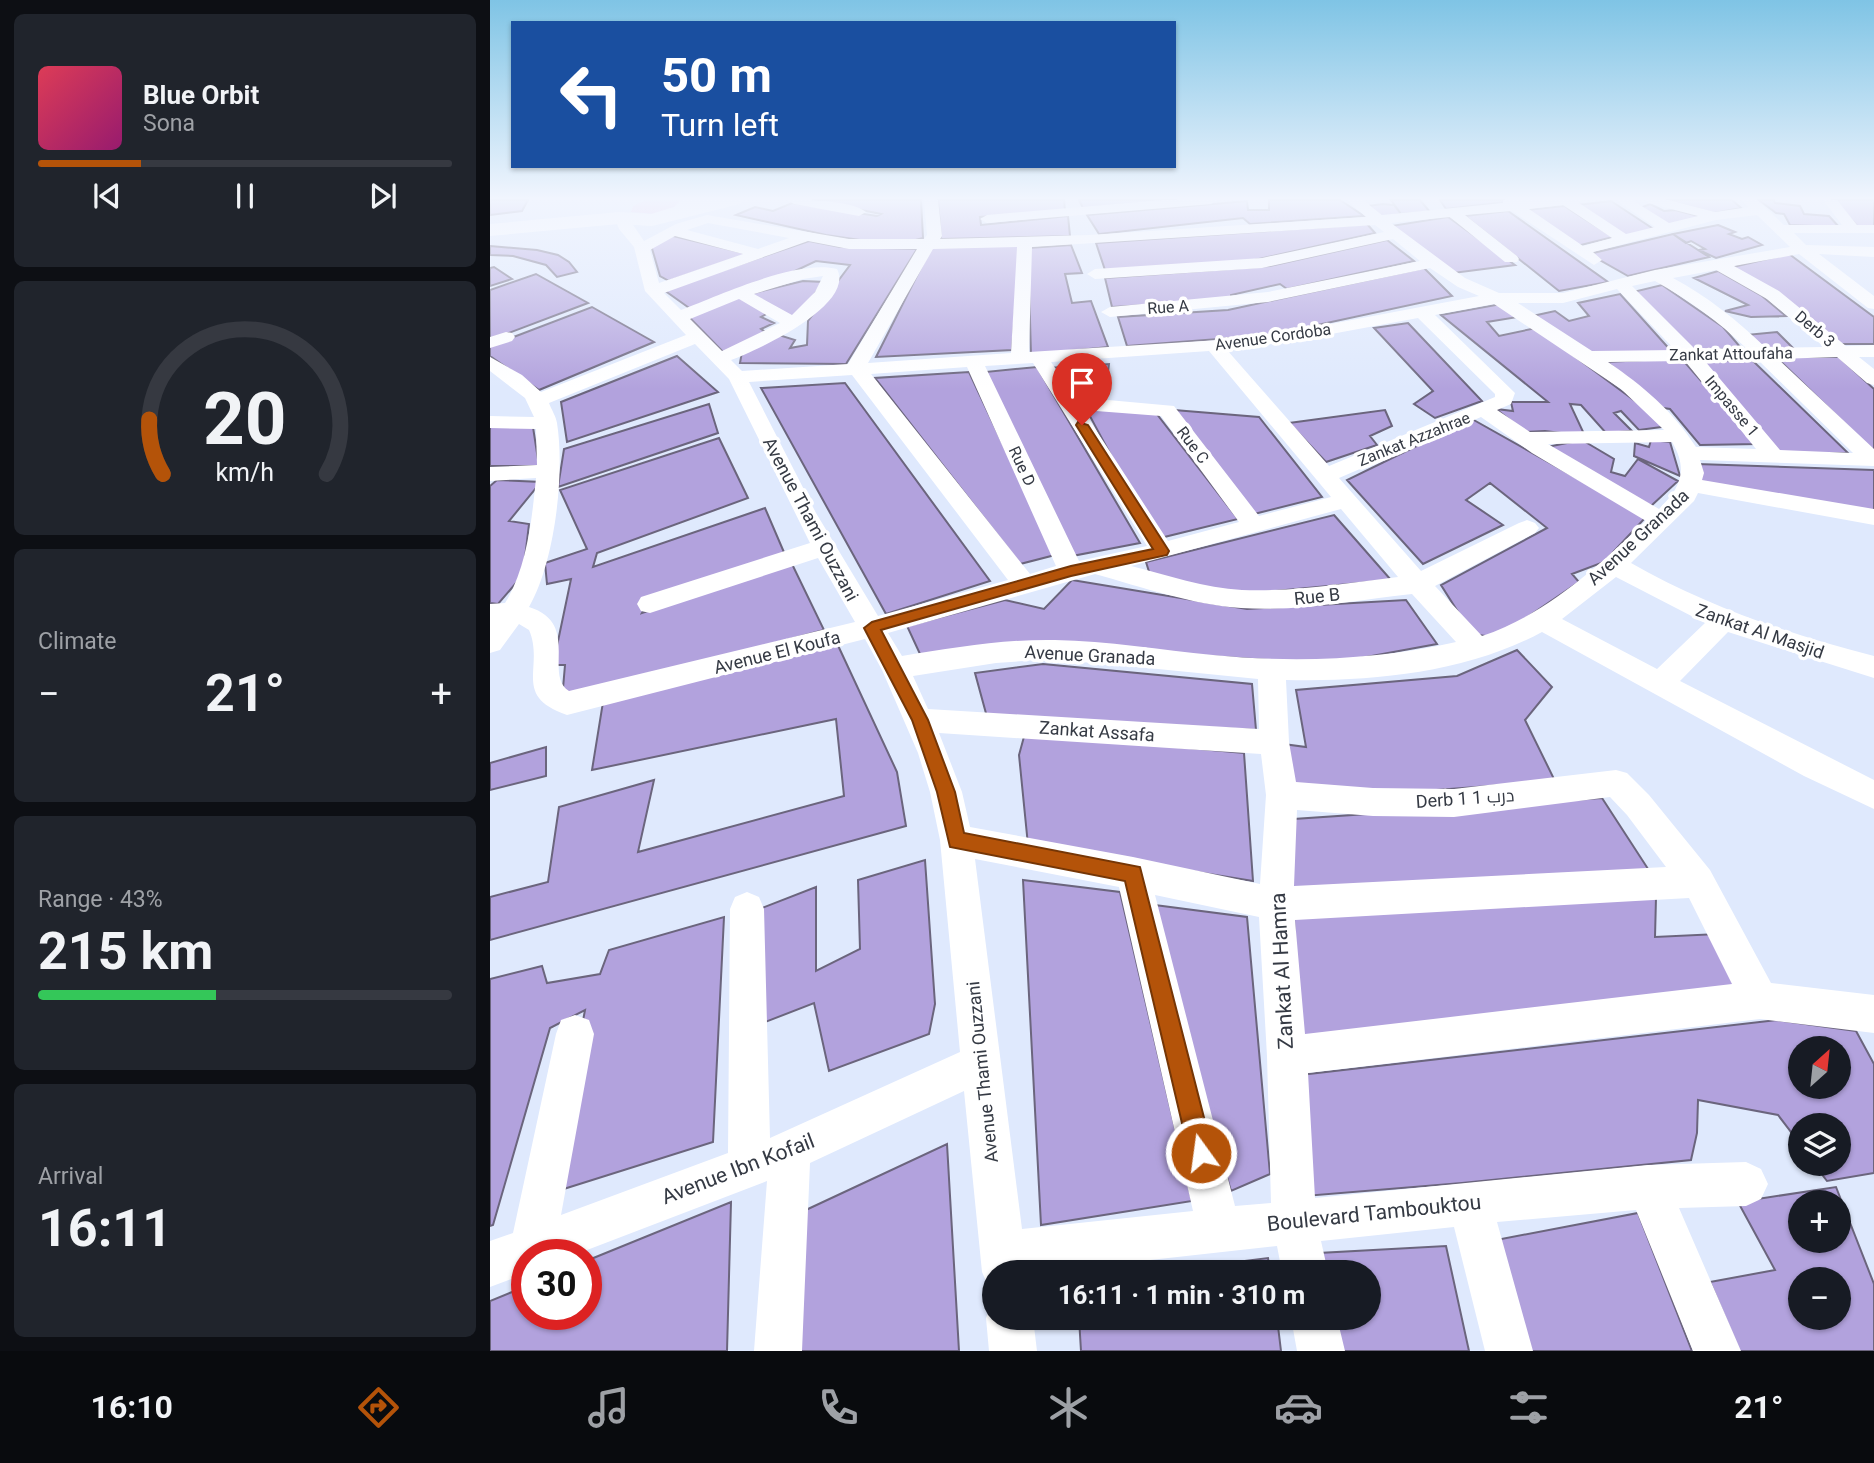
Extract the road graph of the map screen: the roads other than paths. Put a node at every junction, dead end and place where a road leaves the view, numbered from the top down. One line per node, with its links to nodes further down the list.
1 (646, 263): 16 (street, Avenue Thami Ouzzani)
2 (734, 263): 16 (street)
3 (916, 263): 33 (street)
4 (1026, 263): 29 (street)
5 (1057, 263): 18 (street)
6 (1094, 263): 18 (street)
7 (1218, 263): 18 (street)
8 (1262, 263): 18 (street)
9 (1427, 263): 18 (street, Rue A)
10 (1433, 263): 19 (street)
11 (1597, 263): 15 (street, Impasse 1)
12 (1716, 263): 14 (street, Avenue Cordoba); 25 (street, Derb 3)
13 (1821, 263): 20 (street)
14 (1655, 275): 15 (street, Avenue Cordoba); 27 (street)
15 (1623, 282): 19 (street, Avenue Cordoba); 28 (street, Impasse 1)
16 (653, 291): 23 (street, Avenue Thami Ouzzani)
17 (742, 294): 22 (street); 22 (street); 23 (street)
18 (1103, 294): 24 (street, Avenue Cordoba); 29 (street, Avenue Cordoba)
19 (1497, 299): 21 (street, Avenue Cordoba); 30 (street)
20 (1874, 303)
21 (1421, 311): 24 (street, Avenue Cordoba); 38 (street)
22 (793, 323): 34 (street)
23 (686, 327): 34 (street, Avenue Thami Ouzzani); 36 (street)
24 (1213, 345): 47 (street)
25 (1842, 351): 26 (street, Zankat Attoufaha); 27 (street, Zankat Attoufaha); 35 (street, Derb 3)
26 (1874, 351)
27 (1762, 353): 28 (street, Zankat Attoufaha); 44 (street)
28 (1689, 354): 30 (street, Zankat Attoufaha); 43 (street, Impasse 1)
29 (1029, 357): 31 (street, Avenue Cordoba); 37 (street)
30 (1588, 358): 42 (street)
31 (973, 361): 33 (street, Avenue Cordoba); 58 (street, Rue D)
32 (490, 363): 36 (street)
33 (856, 367): 34 (street, Avenue Cordoba); 60 (street)
34 (728, 368): 54 (street, Avenue Thami Ouzzani)
35 (1874, 379)
36 (538, 400): 40 (street)
37 (1068, 403): 52 (street, Rue C); 55 (street)
38 (1492, 407): 41 (street); 47 (street, Zankat Azzahrae)
39 (490, 422): 40 (street)
40 (547, 422): 45 (street)
41 (1525, 438): 42 (street); 51 (street)
42 (1684, 444): 43 (street); 48 (street, Avenue Granada)
43 (1776, 458): 44 (street)
44 (1873, 460)
45 (547, 471): 46 (street); 62 (street)
46 (490, 474)
47 (1326, 475): 49 (street)
48 (1693, 485): 50 (street); 51 (street, Avenue Granada)
49 (1346, 500): 52 (street, Avenue El Koufa); 59 (street)
50 (1874, 517)
51 (1661, 520): 56 (street, Avenue Granada)
52 (1254, 526): 55 (street, Avenue El Koufa)
53 (1527, 527): 59 (street, Rue B)
54 (824, 547): 61 (street); 65 (street, Avenue Thami Ouzzani)
55 (1162, 551): 57 (street, Avenue El Koufa)
56 (1614, 565): 63 (street, Avenue Granada); 64 (street, Zankat Al Masjid)
57 (1098, 566): 58 (street, Avenue El Koufa); 59 (street, Rue B)
58 (1071, 571): 60 (street, Avenue El Koufa)
59 (1418, 584): 67 (street)
60 (1025, 585): 65 (street, Avenue El Koufa)
61 (650, 604)
62 (502, 613): 65 (street, Avenue El Koufa); 66 (street)
63 (1541, 620): 67 (street, Avenue Granada); 71 (street)
64 (1723, 621): 68 (street, Zankat Al Masjid); 71 (street)
65 (872, 628): 69 (street, Avenue Thami Ouzzani)
66 (490, 643)
67 (1477, 648): 70 (street, Avenue Granada)
68 (1874, 667)
69 (895, 668): 70 (street, Avenue Granada); 72 (street, Avenue Thami Ouzzani)
70 (1272, 669): 73 (street, Zankat Al Hamra)
71 (1659, 684): 75 (street)
72 (920, 720): 73 (street, Zankat Assafa); 76 (street, Avenue Thami Ouzzani)
73 (1274, 742): 74 (street, Zankat Al Hamra)
74 (1282, 795): 78 (street, Derb 1 درب 1); 79 (street, Zankat Al Hamra)
75 (1874, 795)
76 (956, 841): 77 (street); 85 (street, Avenue Thami Ouzzani)
77 (1133, 873): 79 (street); 92 (street)
78 (1698, 881): 79 (street); 81 (street)
79 (1276, 904): 84 (street, Zankat Al Hamra)
80 (747, 909): 87 (street)
81 (1760, 1000): 82 (street); 84 (street)
82 (1874, 1014)
83 (575, 1034): 93 (street)
84 (1287, 1056): 91 (street, Zankat Al Hamra)
85 (981, 1063): 86 (street, Avenue Ibn Kofail); 96 (street, Avenue Thami Ouzzani)
86 (790, 1151): 87 (street, Avenue Ibn Kofail); 102 (street)
87 (749, 1166): 94 (street, Avenue Ibn Kofail)
88 (1746, 1185): 89 (street, Boulevard Tambouktou)
89 (1648, 1186): 90 (street, Boulevard Tambouktou); 106 (street)
90 (1470, 1203): 91 (street, Boulevard Tambouktou); 105 (street)
91 (1294, 1221): 92 (street, Boulevard Tambouktou); 98 (street, Zankat Al Hamra)
92 (1219, 1229): 97 (street, Boulevard Tambouktou)
93 (534, 1239)
94 (556, 1239)
95 (511, 1256): 99 (street, Avenue Ibn Kofail)
96 (1004, 1260)
97 (1023, 1260)
98 (1302, 1260)
99 (490, 1264)
100 (1011, 1330): 103 (street)
101 (1317, 1330): 104 (street)
102 (778, 1351)
103 (1013, 1351)
104 (1321, 1351)
105 (1509, 1351)
106 (1717, 1351)

